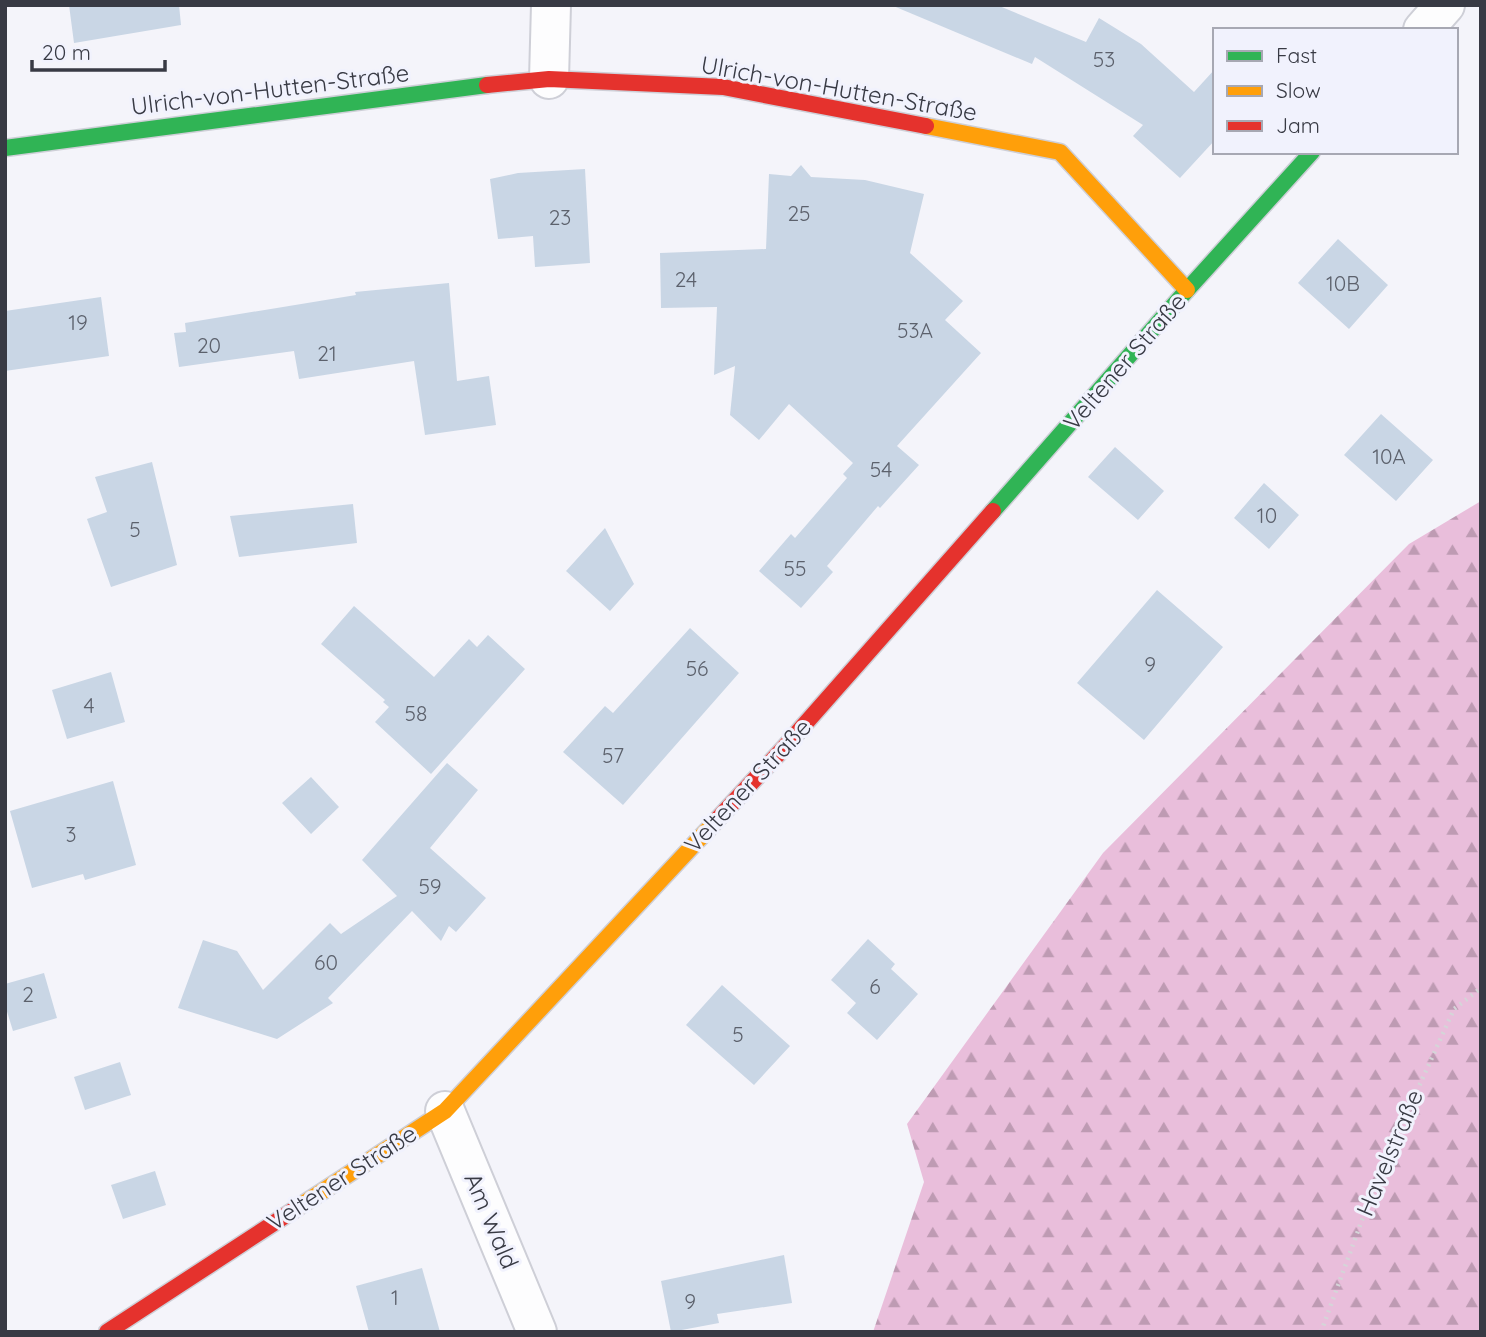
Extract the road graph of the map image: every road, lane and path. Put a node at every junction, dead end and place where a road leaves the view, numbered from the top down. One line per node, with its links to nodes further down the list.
1 (551, 5): 4 (street)
2 (1445, 5): 3 (street)
3 (1425, 28)
4 (549, 79): 5 (street, Ulrich-von-Hutten-Straße); 7 (street, Ulrich-von-Hutten-Straße)
5 (5, 148)
6 (1310, 154): 7 (street, Veltener Straße)
7 (1187, 290): 9 (street, Veltener Straße)
8 (1481, 988): 12 (path, Havelstraße)
9 (445, 1111): 10 (street, Veltener Straße); 11 (street, Am Wald)
10 (107, 1332)
11 (537, 1332)
12 (1321, 1332)

